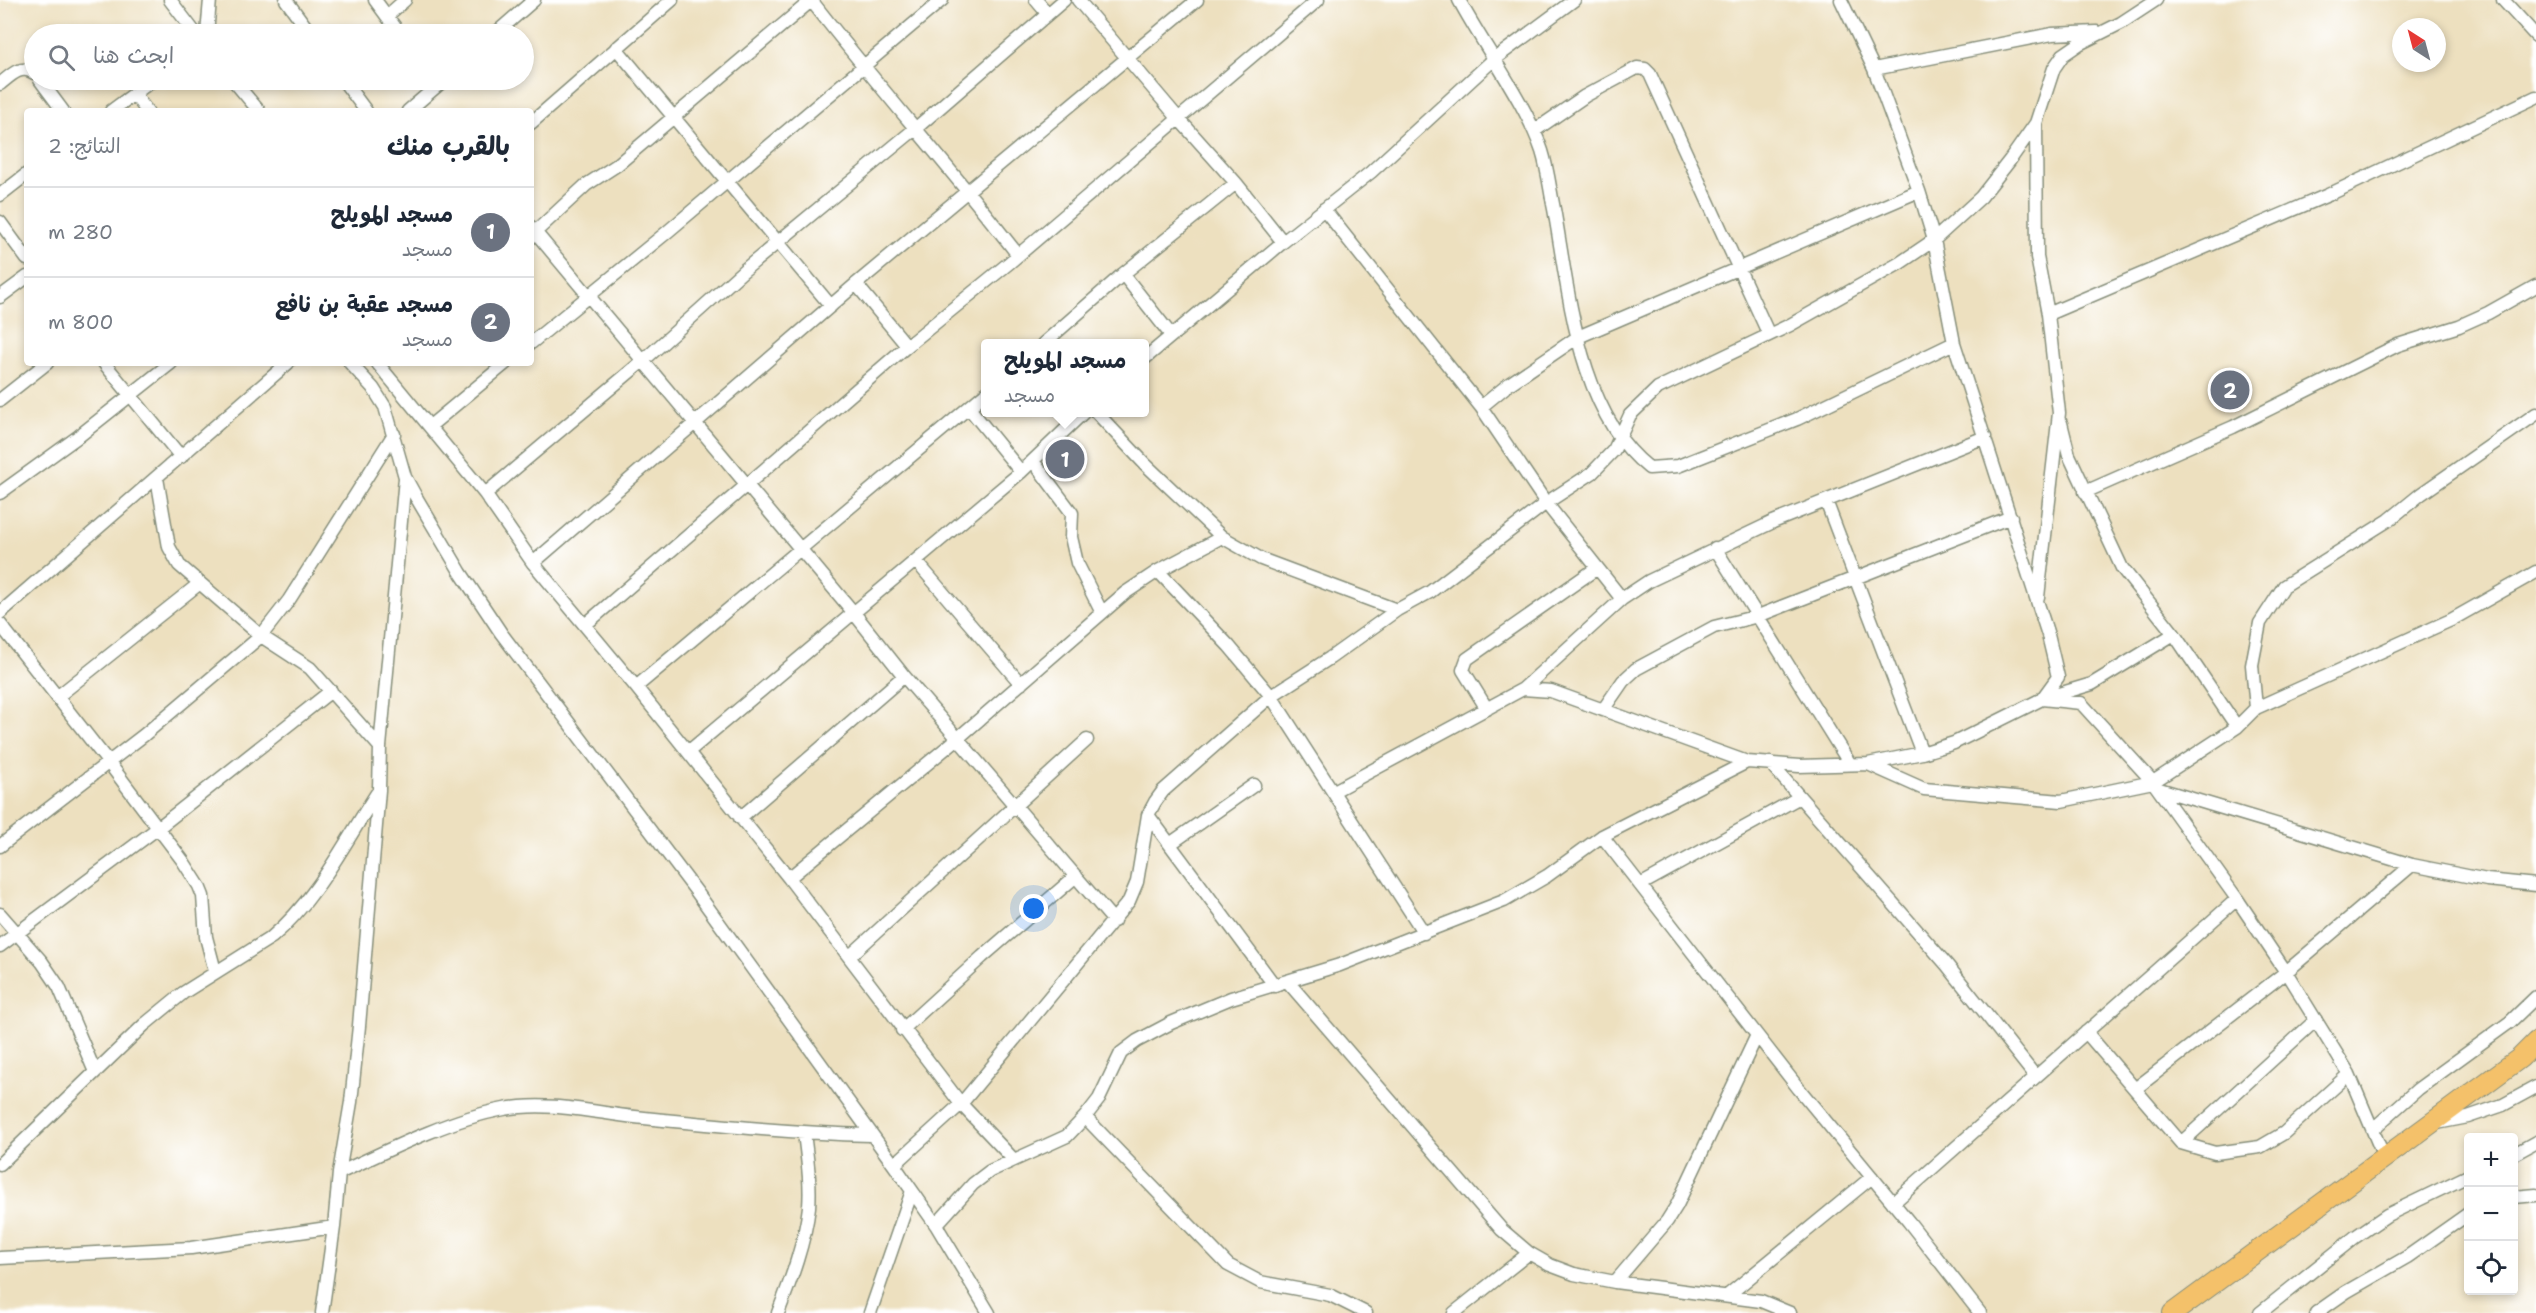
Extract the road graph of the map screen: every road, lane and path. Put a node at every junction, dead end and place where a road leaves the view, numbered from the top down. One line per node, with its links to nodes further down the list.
1 (170, 0): 22 (street)
2 (210, 0): 23 (street)
3 (286, 0): 24 (street)
4 (375, 0): 21 (street)
5 (405, 0): 21 (street)
6 (534, 0): 26 (street)
7 (672, 0): 29 (street)
8 (812, 0): 32 (street); 49 (street)
9 (942, 0): 32 (street)
10 (1036, 0): 20 (street)
11 (1064, 0): 20 (street)
12 (1078, 0): 30 (street)
13 (1197, 0): 30 (street)
14 (1318, 0): 50 (street)
15 (1459, 0): 31 (street)
16 (1574, 0): 31 (street)
17 (1841, 0): 33 (street)
18 (2156, 0): 27 (street)
19 (2503, 0): 28 (street)
20 (1047, 13): 53 (street)
21 (387, 16): 25 (street)
22 (188, 24)
23 (208, 24)
24 (304, 24)
25 (393, 24)
26 (506, 24)
27 (2104, 31): 33 (street); 52 (street)
28 (2536, 36)
29 (616, 48): 49 (street); 51 (street)
30 (1127, 57): 50 (street); 58 (street)
31 (1493, 60): 54 (street); 61 (street)
32 (862, 67): 53 (street); 56 (street)
33 (1874, 69): 59 (street)
34 (24, 70): 35 (street)
35 (0, 84)
36 (47, 90): 43 (street)
37 (139, 90): 41 (street)
38 (241, 90): 46 (street)
39 (350, 90): 47 (street)
40 (429, 90): 48 (street)
41 (134, 94): 44 (street); 45 (street)
42 (2536, 97): 78 (street)
43 (61, 108)
44 (115, 108)
45 (145, 108)
46 (256, 108)
47 (364, 108)
48 (411, 108)
49 (673, 116): 56 (street); 63 (street)
50 (1178, 118): 57 (street); 68 (street)
51 (534, 120)
52 (2036, 123): 65 (street); 78 (street)
53 (915, 129): 58 (street); 66 (street)
54 (1534, 131): 70 (street); 81 (street)
55 (24, 176): 60 (street)
56 (727, 180): 66 (street); 75 (street)
57 (1236, 183): 67 (street); 71 (street)
58 (968, 191): 68 (street); 73 (street)
59 (1919, 191): 65 (street); 70 (street)
60 (0, 195)
61 (1324, 209): 67 (street); 100 (street)
62 (0, 222): 69 (street)
63 (534, 230)
64 (534, 234): 75 (street)
65 (1934, 240): 80 (street); 84 (street)
66 (778, 242): 77 (street); 87 (street)
67 (1283, 242): 79 (street)
68 (1018, 255): 85 (street)
69 (24, 256)
70 (1738, 268): 80 (street); 81 (street)
71 (1123, 274): 79 (street); 82 (street)
72 (24, 279): 76 (street)
73 (856, 285): 77 (street); 85 (street)
74 (2536, 286): 117 (street)
75 (591, 296): 83 (street); 87 (street)
76 (0, 297)
77 (831, 306): 106 (street)
78 (2048, 314): 102 (street)
79 (1172, 335): 86 (street)
80 (1769, 335): 109 (street)
81 (1578, 337): 100 (street); 109 (street)
82 (1049, 339)
83 (534, 341)
84 (1954, 344): 109 (street); 110 (street)
85 (907, 346): 116 (street)
86 (1149, 355)
87 (644, 360): 106 (street); 119 (street)
88 (43, 366): 99 (street)
89 (106, 366): 97 (street)
90 (167, 366): 97 (street)
91 (285, 366): 111 (street)
92 (353, 366): 96 (street)
93 (376, 366): 96 (street)
94 (381, 366): 107 (street)
95 (502, 366): 107 (street)
96 (363, 376): 108 (street)
97 (129, 396): 111 (street); 118 (street)
98 (981, 397): 101 (street)
99 (0, 400)
100 (1481, 407): 121 (street)
101 (969, 408): 113 (street); 125 (street)
102 (2059, 413): 117 (street); 134 (street)
103 (2536, 414): 152 (street)
104 (1079, 417): 112 (street)
105 (1101, 417): 123 (street)
106 (696, 424): 116 (street); 127 (street)
107 (430, 426): 119 (street)
108 (394, 434): 114 (street); 143 (street)
109 (1620, 437): 121 (street)
110 (1985, 437): 120 (street); 122 (street)
111 (181, 457): 115 (street)
112 (1034, 461): 113 (street); 138 (street)
113 (1021, 472): 126 (street)
114 (405, 477): 158 (street); 210 (street)
115 (157, 478): 132 (street); 136 (street)
116 (748, 486): 125 (street); 141 (street)
117 (2085, 492): 142 (street)
118 (0, 493)
119 (484, 494): 127 (street)
120 (1826, 501): 124 (street); 131 (street)
121 (1546, 503): 128 (street); 135 (street)
122 (2011, 517): 131 (street); 134 (street)
123 (1222, 537): 129 (street); 135 (street)
124 (1715, 548): 133 (street); 139 (street)
125 (800, 549): 137 (street); 146 (street)
126 (916, 561): 137 (street); 145 (street)
127 (533, 562): 141 (street)
128 (1597, 568): 133 (street); 153 (street)
129 (1158, 571): 138 (street); 149 (street)
130 (2536, 572): 152 (street)
131 (1856, 578): 139 (street); 160 (street)
132 (200, 583): 143 (street); 150 (street)
133 (1622, 599): 147 (street)
134 (2038, 601): 151 (street)
135 (1397, 610): 149 (street)
136 (0, 613)
137 (854, 613): 144 (street); 159 (street)
138 (1102, 613): 145 (street)
139 (1758, 616): 154 (street); 164 (street)
140 (0, 624): 150 (street)
141 (585, 625): 146 (street)
142 (2174, 634): 151 (street); 155 (street)
143 (261, 636): 148 (street); 162 (street)
144 (904, 676): 156 (street); 173 (street)
145 (1021, 684): 156 (street)
146 (636, 687): 159 (street)
147 (1523, 689): 153 (street); 154 (street)
148 (331, 691): 158 (street); 174 (street)
149 (1271, 696): 169 (street); 172 (street)
150 (57, 697): 162 (street)
151 (2042, 699): 160 (street); 167 (street)
152 (2256, 708): 155 (street)
153 (1486, 709): 169 (street)
154 (1603, 710): 161 (street)
155 (2237, 728): 167 (street)
156 (957, 739): 171 (street); 180 (street)
157 (1087, 740): 171 (street)
158 (380, 747): 168 (street)
159 (688, 752): 173 (street)
160 (1922, 753): 165 (street)
161 (1747, 762): 163 (street); 175 (street)
162 (109, 763): 174 (street); 177 (street)
163 (1770, 764): 164 (street); 170 (street)
164 (1850, 764): 165 (street)
165 (1868, 764): 167 (street)
166 (1254, 785): 176 (street)
167 (2156, 785): 178 (street); 183 (street)
168 (379, 790): 190 (street); 218 (street)
169 (1334, 791): 186 (street)
170 (1800, 797): 181 (street); 202 (street)
171 (1017, 806): 179 (street); 189 (street)
172 (1148, 815): 176 (street); 185 (street)
173 (740, 818): 180 (street)
174 (158, 828): 187 (street); 190 (street)
175 (1602, 836): 181 (street); 186 (street)
176 (1170, 844): 193 (street)
177 (0, 846)
178 (2412, 865): 182 (street); 191 (street)
179 (1076, 876): 185 (street); 196 (street)
180 (789, 878): 189 (street)
181 (1640, 885): 198 (street)
182 (2536, 885)
183 (2237, 898): 191 (street); 197 (street)
184 (0, 914): 187 (street)
185 (1114, 921): 205 (street)
186 (1424, 933): 192 (street)
187 (18, 934): 188 (street); 200 (street)
188 (0, 946)
189 (849, 957): 196 (street)
190 (216, 971): 200 (street)
191 (2286, 972): 195 (street); 204 (street)
192 (1288, 982): 193 (street); 228 (street)
193 (1275, 986): 206 (street)
194 (2536, 997): 208 (street)
195 (2316, 1020): 201 (street); 212 (street)
196 (902, 1030): 205 (street)
197 (2086, 1032): 202 (street); 204 (street)
198 (1757, 1035): 219 (street); 230 (street)
199 (2536, 1042): 207 (main road)
200 (95, 1072): 216 (street)
201 (2349, 1074): 208 (street); 212 (street)
202 (2035, 1076): 224 (street)
203 (2536, 1087): 207 (street)
204 (2135, 1089): 212 (street)
205 (961, 1104): 215 (street); 217 (street)
206 (1085, 1117): 215 (street); 236 (street)
207 (2431, 1124): 214 (main road)
208 (2373, 1129): 214 (street)
209 (804, 1133): 210 (street); 218 (street); 233 (street)
210 (871, 1135): 217 (street)
211 (2536, 1142): 213 (street)
212 (2181, 1143)
213 (2518, 1152)
214 (2384, 1157): 240 (main road)
215 (1014, 1160): 226 (street)
216 (0, 1164)
217 (894, 1165): 221 (street)
218 (339, 1173): 227 (street)
219 (1872, 1178): 224 (street); 231 (street)
220 (2464, 1178): 241 (street)
221 (912, 1191): 226 (street); 234 (street)
222 (2536, 1195): 223 (street)
223 (2518, 1197)
224 (1893, 1203): 239 (street)
225 (2464, 1217): 242 (street)
226 (936, 1225): 235 (street)
227 (334, 1227): 229 (street); 232 (street)
228 (1529, 1253): 230 (street); 237 (street)
229 (0, 1258)
230 (1615, 1282): 231 (street)
231 (1727, 1296): 238 (street)
232 (322, 1313)
233 (778, 1313)
234 (870, 1313)
235 (989, 1313)
236 (1365, 1313)
237 (1454, 1313)
238 (1790, 1313)
239 (1980, 1313)
240 (2173, 1313)
241 (2260, 1313)
242 (2316, 1313)

